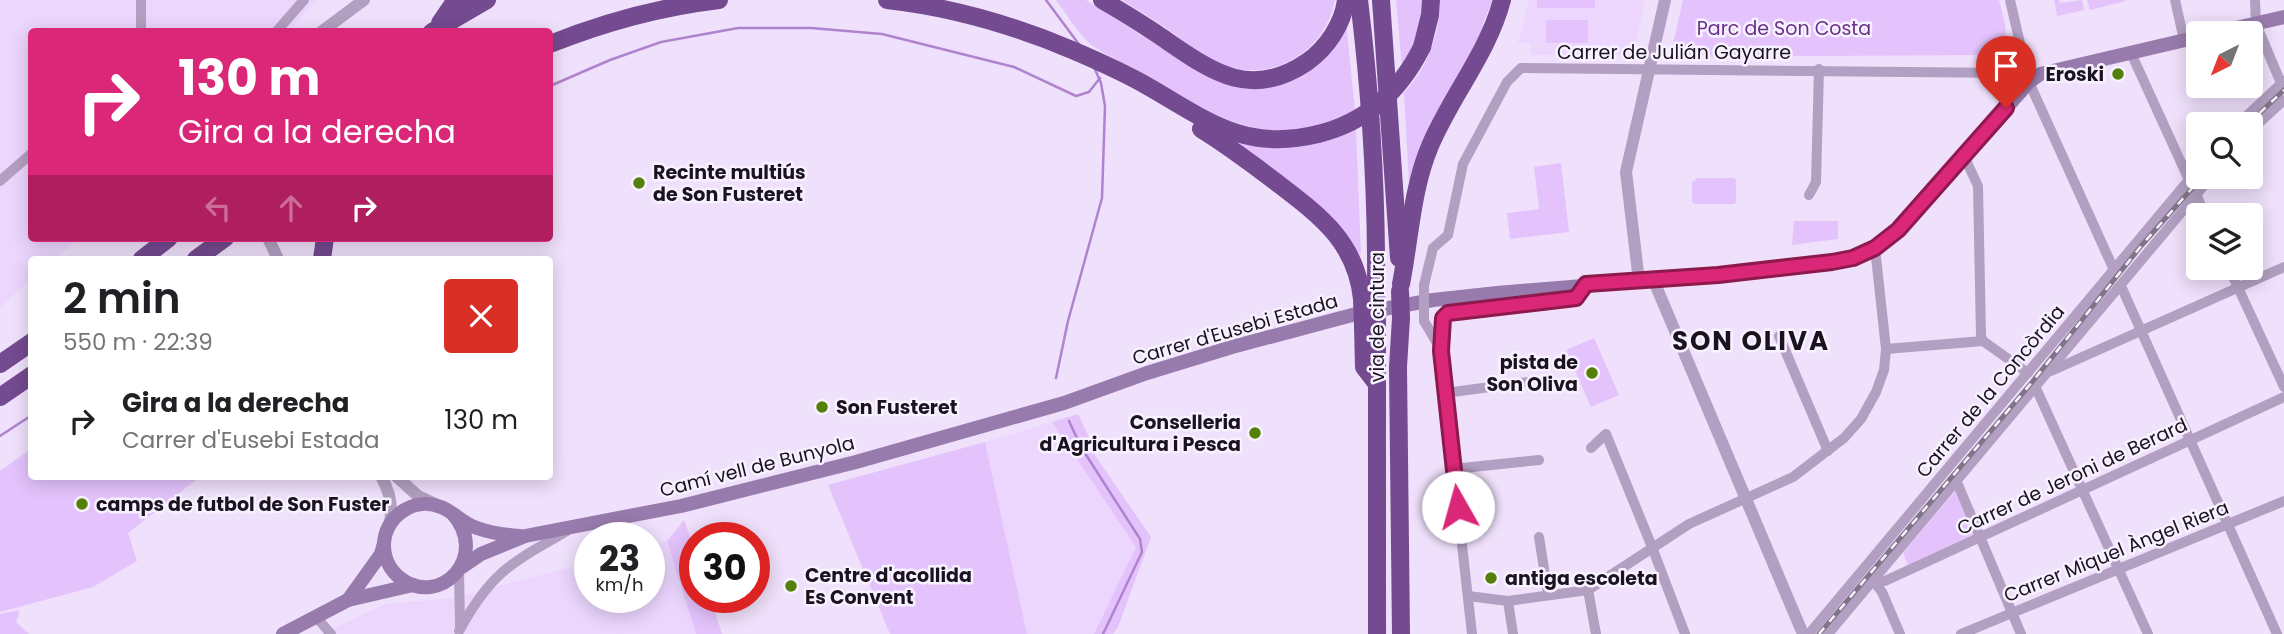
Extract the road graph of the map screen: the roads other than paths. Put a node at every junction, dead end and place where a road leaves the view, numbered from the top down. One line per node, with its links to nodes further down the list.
1 (141, 0): 22 (street)
2 (304, 0): 23 (street)
3 (364, 0): 24 (street)
4 (460, 0): 25 (highway)
5 (487, 0): 26 (highway)
6 (719, 0): 29 (highway)
7 (887, 0): 31 (highway)
8 (1102, 0): 9 (highway)
9 (1346, 0)
10 (1359, 0): 63 (highway, via de cintura)
11 (1381, 0): 61 (highway, via de cintura)
12 (1431, 0): 31 (highway, bridge)
13 (1502, 0): 61 (highway)
14 (1665, 0): 32 (street)
15 (2010, 0): 34 (street)
16 (2175, 0): 21 (street)
17 (2255, 0): 19 (street)
18 (2284, 17): 20 (main road)
19 (2256, 21)
20 (2263, 22)
21 (2186, 27)
22 (141, 28)
23 (280, 28)
24 (326, 28)
25 (435, 28)
26 (438, 28)
27 (2263, 39): 35 (street)
28 (2186, 40): 30 (main road, Carrer d'Eusebi Estada)
29 (553, 43)
30 (2131, 53): 34 (main road, Carrer d'Eusebi Estada); 43 (street)
31 (1102, 64): 63 (highway)
32 (1650, 69): 33 (street, Carrer de Julián Gayarre); 57 (street); 69 (street, Carrer de Julián Gayarre, bridge)
33 (1819, 69): 34 (street, Carrer de Julián Gayarre); 48 (street)
34 (2029, 82): 40 (main road, Carrer d'Eusebi Estada); 56 (street)
35 (2283, 83): 37 (street)
36 (2284, 100): 38 (street)
37 (2251, 112)
38 (2263, 119)
39 (28, 156): 42 (street)
40 (1964, 156): 52 (main road, Carrer d'Eusebi Estada); 66 (street)
41 (0, 168): 42 (street)
42 (12, 170): 44 (street)
43 (2186, 173)
44 (0, 181)
45 (2186, 184): 56 (street, Carrer de la Concòrdia)
46 (2200, 189): 47 (street, Carrer de la Concòrdia)
47 (2196, 194): 49 (street); 60 (street, Carrer de la Concòrdia)
48 (1809, 195)
49 (2200, 203)
50 (164, 242): 53 (highway)
51 (219, 242): 54 (highway)
52 (1875, 248): 57 (main road, Carrer d'Eusebi Estada); 68 (street)
53 (146, 256)
54 (200, 256)
55 (2284, 267): 62 (street)
56 (2114, 270): 71 (street, Carrer de la Concòrdia)
57 (1646, 280): 59 (main road, Carrer d'Eusebi Estada); 90 (street)
58 (2235, 280): 62 (street)
59 (1586, 284): 69 (street, Carrer d'Eusebi Estada); 80 (main road, Carrer d'Eusebi Estada)
60 (2121, 286): 64 (street); 72 (street, Carrer de la Concòrdia)
61 (1401, 287): 117 (highway, via de cintura, bridge)
62 (2239, 288): 64 (street); 76 (street)
63 (1369, 297): 116 (highway, bridge)
64 (2141, 331): 72 (street); 81 (street)
65 (1779, 336): 83 (street)
66 (1983, 341): 68 (street); 71 (street)
67 (28, 344): 70 (highway)
68 (1886, 349): 83 (street)
69 (1441, 351): 77 (street)
70 (0, 364)
71 (2028, 373): 123 (street, Carrer de la Concòrdia)
72 (2047, 373): 75 (street, Carrer de la Concòrdia)
73 (28, 378): 78 (highway)
74 (1528, 382): 77 (street)
75 (2035, 386): 88 (street, Carrer de la Concòrdia); 89 (street)
76 (2284, 387)
77 (1445, 393): 85 (street)
78 (0, 397)
79 (2284, 397): 81 (street, Carrer de Jeroni de Berard)
80 (1064, 403): 93 (main road, Camí vell de Bunyola)
81 (2190, 441): 89 (street, Carrer de Jeroni de Berard); 94 (street)
82 (1591, 448): 101 (street)
83 (1828, 451): 90 (street)
84 (1539, 460): 85 (street)
85 (1453, 469): 108 (street)
86 (383, 480): 96 (street)
87 (400, 480): 92 (street)
88 (1956, 480): 99 (street); 104 (street, Carrer de la Concòrdia)
89 (2083, 490): 99 (street, Carrer de Jeroni de Berard); 103 (street)
90 (1745, 497): 101 (street); 122 (street)
91 (2284, 501): 94 (street, Carrer Miquel Àngel Riera)
92 (447, 510): 96 (main road); 97 (main road); 102 (main road)
93 (599, 522)
94 (2228, 524): 103 (street, Carrer Miquel Àngel Riera); 129 (street)
95 (574, 527): 97 (main road, Camí vell de Bunyola); 113 (street)
96 (388, 528): 100 (main road)
97 (525, 536): 102 (main road, Camí vell de Bunyola)
98 (1539, 537): 107 (street)
99 (1980, 537): 104 (street, Carrer de Jeroni de Berard); 111 (street)
100 (384, 543): 105 (main road); 109 (main road)
101 (1652, 547): 106 (street); 121 (street)
102 (460, 568): 105 (main road); 113 (street)
103 (2118, 568): 111 (street, Carrer Miquel Àngel Riera); 128 (street)
104 (1874, 582): 124 (street, Carrer de la Concòrdia); 125 (street)
105 (413, 585): 109 (main road)
106 (1588, 590): 107 (street); 120 (street)
107 (1548, 594): 110 (street)
108 (1468, 596): 110 (street); 118 (street)
109 (348, 600): 112 (main road)
110 (1508, 601): 119 (street)
111 (2012, 612): 126 (street, Carrer Miquel Àngel Riera); 127 (street)
112 (317, 618): 114 (main road); 115 (street)
113 (459, 632)
114 (283, 634)
115 (331, 634)
116 (1377, 634)
117 (1401, 634)
118 (1472, 634)
119 (1513, 634)
120 (1596, 634)
121 (1685, 634)
122 (1803, 634)
123 (1809, 634)
124 (1828, 634)
125 (1900, 634)
126 (1961, 634)
127 (2021, 634)
128 (2148, 634)
129 (2277, 634)

